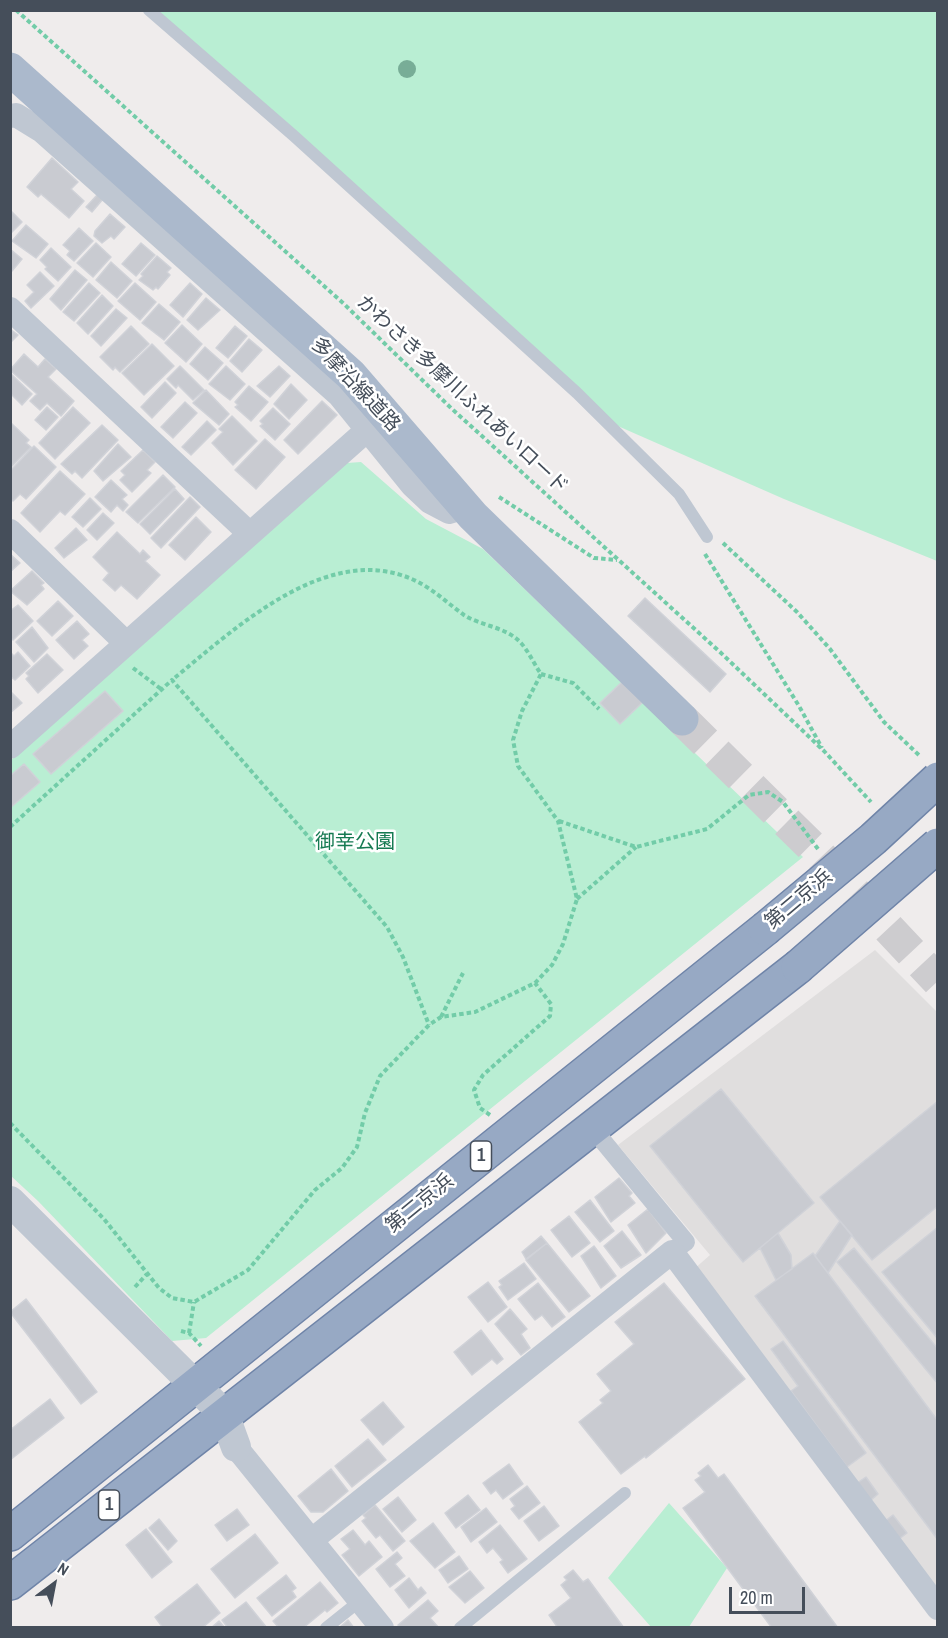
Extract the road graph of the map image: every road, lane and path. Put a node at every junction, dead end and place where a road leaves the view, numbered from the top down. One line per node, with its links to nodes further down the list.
1 (16, 10): 12 (path, かわさき多摩川ふれあいロード)
2 (149, 10): 11 (lane)
3 (10, 69): 8 (main road, 多摩沿線道路)
4 (10, 116): 6 (street)
5 (10, 309): 10 (street)
6 (366, 431): 8 (street); 10 (street)
7 (498, 496): 12 (path)
8 (466, 507): 17 (main road, 多摩沿線道路)
9 (10, 531): 13 (street)
10 (249, 533): 13 (street)
11 (707, 537): 19 (path); 20 (path)
12 (618, 560): 19 (path, かわさき多摩川ふれあいロード)
13 (126, 644): 18 (street)
14 (541, 674): 15 (path); 16 (path); 22 (path)
15 (172, 680): 23 (path); 31 (path)
16 (599, 709)
17 (682, 719)
18 (10, 747)
19 (824, 751): 21 (path, かわさき多摩川ふれあいロード)
20 (930, 769): 40 (highway, 第二京浜 / 1, bridge)
21 (879, 811)
22 (558, 821): 25 (path); 27 (path)
23 (10, 827)
24 (938, 845): 34 (highway, 1, bridge)
25 (636, 847): 26 (path); 27 (path)
26 (825, 859)
27 (577, 899): 29 (path)
28 (463, 973): 30 (path)
29 (535, 983): 30 (path); 32 (path)
30 (441, 1017): 31 (path)
31 (429, 1025): 38 (path)
32 (494, 1119)
33 (10, 1123): 38 (path)
34 (593, 1129): 37 (street); 41 (highway, 1)
35 (10, 1201): 40 (street)
36 (10, 1226): 40 (street)
37 (672, 1252): 45 (street); 48 (street)
38 (194, 1302): 39 (path)
39 (189, 1333)
40 (188, 1390): 41 (street); 44 (highway, 第二京浜 / 1)
41 (216, 1420): 42 (street); 46 (highway, 1)
42 (236, 1447): 45 (street)
43 (625, 1493): 51 (lane)
44 (10, 1534)
45 (313, 1539): 47 (street)
46 (10, 1583)
47 (361, 1600): 49 (lane); 50 (street)
48 (938, 1608)
49 (326, 1628)
50 (382, 1628)
51 (460, 1628)

